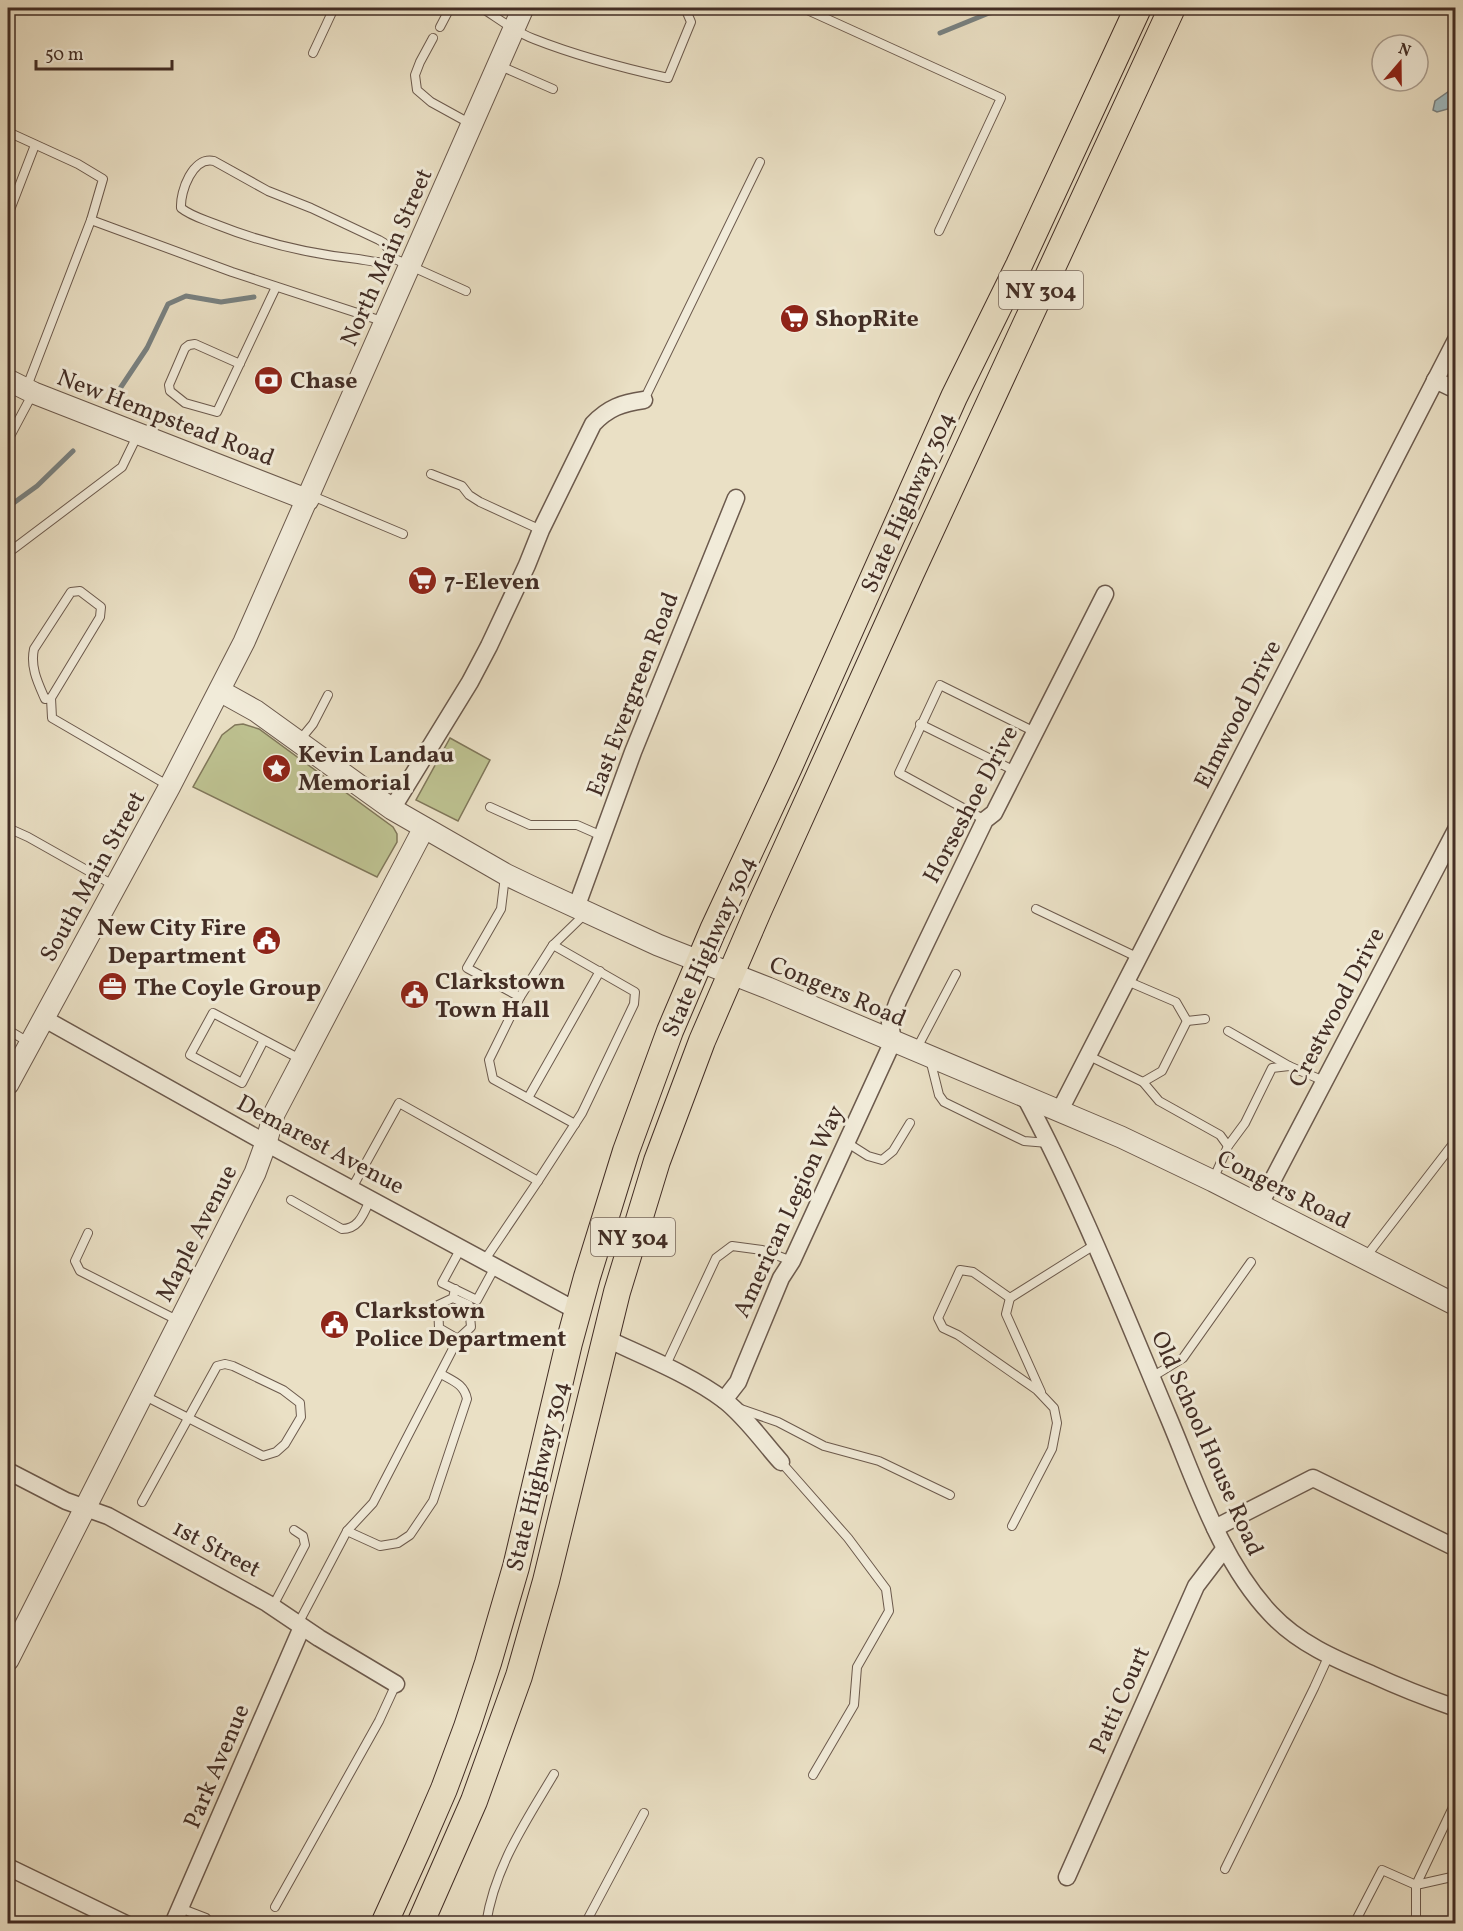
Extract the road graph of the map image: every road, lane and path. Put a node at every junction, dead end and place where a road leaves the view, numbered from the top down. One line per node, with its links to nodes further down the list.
1 (334, 8): 12 (lane)
2 (450, 8): 9 (lane)
3 (482, 8): 10 (lane)
4 (523, 8): 10 (street, North Main Street)
5 (685, 8): 10 (lane)
6 (803, 8): 21 (lane)
7 (1138, 8): 62 (main road, State Highway 304 / NY 304)
8 (1172, 8): 64 (main road, State Highway 304 / NY 304)
9 (440, 27)
10 (513, 29): 13 (street, North Main Street)
11 (433, 38): 15 (lane)
12 (313, 53)
13 (498, 65): 14 (lane); 15 (street, North Main Street)
14 (553, 89)
15 (472, 124): 22 (street, North Main Street)
16 (8, 132): 17 (lane)
17 (35, 145): 19 (lane); 20 (lane)
18 (760, 162): 31 (lane)
19 (8, 215)
20 (91, 219): 23 (lane); 29 (lane)
21 (939, 231)
22 (402, 263): 22 (lane); 24 (lane); 25 (street, North Main Street)
23 (276, 287): 25 (lane); 27 (lane)
24 (466, 291)
25 (385, 322): 35 (street, North Main Street)
26 (1455, 340): 28 (street, Elmwood Drive)
27 (240, 364): 27 (lane)
28 (1435, 380): 30 (street); 61 (street, Elmwood Drive)
29 (22, 387): 32 (street, New Hempstead Road); 33 (lane)
30 (1455, 390)
31 (644, 400): 37 (street)
32 (139, 434): 35 (street, New Hempstead Road); 39 (lane)
33 (8, 440)
34 (431, 474): 37 (lane)
35 (309, 497): 38 (lane); 41 (street, North Main Street)
36 (736, 498): 55 (street, East Evergreen Road)
37 (541, 530): 50 (street)
38 (403, 534)
39 (8, 553)
40 (1105, 594): 45 (street, Horseshoe Drive)
41 (220, 691): 46 (street, Congers Road); 48 (street, South Main Street)
42 (328, 694): 46 (lane)
43 (51, 698): 43 (lane); 48 (lane)
44 (920, 724): 45 (lane); 47 (lane); 51 (lane)
45 (1035, 732): 47 (street, Horseshoe Drive)
46 (299, 741): 50 (street, Congers Road)
47 (1015, 771): 51 (street, Horseshoe Drive)
48 (170, 786): 57 (street, South Main Street)
49 (490, 807): 55 (lane)
50 (392, 809): 53 (street, Congers Road)
51 (985, 820): 74 (street, Horseshoe Drive)
52 (8, 828): 57 (lane)
53 (424, 828): 56 (street, Congers Road); 78 (street, Maple Avenue)
54 (1455, 830): 80 (street, Crestwood Drive)
55 (602, 836): 59 (street, East Evergreen Road)
56 (506, 874): 59 (street, Congers Road); 67 (lane)
57 (115, 886): 68 (street, South Main Street)
58 (1036, 909): 61 (lane)
59 (581, 910): 60 (lane); 62 (street, Congers Road)
60 (554, 945): 63 (lane); 67 (lane)
61 (1139, 958): 66 (street, Elmwood Drive)
62 (699, 962): 64 (street, Congers Road); 109 (main road, State Highway 304 / NY 304)
63 (600, 971): 84 (lane); 87 (lane)
64 (730, 974): 74 (street, Congers Road); 111 (main road, State Highway 304 / NY 304)
65 (956, 974): 76 (lane)
66 (1127, 981): 70 (lane); 77 (street, Elmwood Drive)
67 (520, 997): 84 (lane)
68 (43, 1018): 75 (street, South Main Street); 90 (street, Demarest Avenue)
69 (1205, 1019): 70 (lane)
70 (1187, 1021): 81 (lane)
71 (8, 1030): 75 (lane)
72 (1228, 1031): 79 (lane)
73 (264, 1040): 73 (lane); 78 (lane)
74 (893, 1041): 76 (street, Congers Road); 89 (street, American Legion Way)
75 (30, 1043): 82 (street, South Main Street)
76 (922, 1053): 83 (street, Congers Road); 91 (lane)
77 (1089, 1056): 81 (lane); 85 (street, Elmwood Drive)
78 (302, 1060): 90 (street, Maple Avenue)
79 (1289, 1066): 80 (lane); 92 (lane)
80 (1324, 1081): 98 (street, Crestwood Drive)
81 (1143, 1082): 92 (lane)
82 (8, 1084)
83 (1024, 1095): 85 (street, Congers Road); 91 (street, Old School House Road)
84 (528, 1098): 87 (lane)
85 (1060, 1110): 94 (street, Congers Road)
86 (910, 1123): 89 (lane)
87 (575, 1124): 93 (lane)
88 (1455, 1140): 102 (lane)
89 (846, 1142): 103 (street, American Legion Way)
90 (266, 1143): 95 (street, Demarest Avenue); 110 (street, Maple Avenue)
91 (1048, 1143): 100 (street, Old School House Road)
92 (1228, 1146): 94 (lane)
93 (538, 1181): 95 (lane); 105 (lane)
94 (1213, 1181): 98 (street, Congers Road)
95 (352, 1188): 96 (street, Demarest Avenue)
96 (371, 1198): 97 (lane); 101 (street, Demarest Avenue)
97 (291, 1200)
98 (1259, 1206): 102 (street, Congers Road)
99 (88, 1233): 110 (lane)
100 (1096, 1244): 107 (lane); 115 (street, Old School House Road)
101 (460, 1248): 105 (street, Demarest Avenue); 106 (lane)
102 (1364, 1259): 108 (street, Congers Road)
103 (792, 1261): 113 (lane); 118 (street, American Legion Way)
104 (1251, 1262): 115 (lane)
105 (489, 1264): 106 (lane); 109 (street, Demarest Avenue)
106 (454, 1294): 112 (lane); 112 (lane)
107 (1010, 1298): 117 (lane); 117 (lane)
108 (1455, 1305)
109 (577, 1311): 150 (main road, State Highway 304 / NY 304)
110 (180, 1322): 116 (street, Maple Avenue)
111 (605, 1338): 113 (street); 151 (main road, State Highway 304 / NY 304)
112 (458, 1339): 114 (lane)
113 (665, 1367): 118 (street)
114 (441, 1374): 128 (lane); 128 (lane)
115 (1152, 1377): 126 (street, Old School House Road)
116 (143, 1394): 119 (lane); 124 (street, Maple Avenue)
117 (1042, 1395): 125 (lane)
118 (728, 1403): 120 (street); 122 (lane)
119 (190, 1419): 119 (lane); 123 (lane)
120 (781, 1462): 138 (lane)
121 (8, 1471): 124 (street, 1st Street)
122 (950, 1495)
123 (142, 1502)
124 (86, 1508): 131 (street, 1st Street); 134 (street, Maple Avenue)
125 (1012, 1526)
126 (1215, 1528): 129 (street, Old School House Road); 130 (street)
127 (294, 1530): 131 (lane)
128 (347, 1531): 132 (lane)
129 (1225, 1548): 133 (street, Old School House Road); 144 (street, Patti Court)
130 (1455, 1548)
131 (273, 1606): 132 (street, 1st Street)
132 (300, 1625): 135 (street, 1st Street); 147 (street, Park Avenue)
133 (1329, 1655): 136 (street, Old School House Road); 142 (lane)
134 (8, 1660)
135 (396, 1684): 146 (lane)
136 (1455, 1708)
137 (554, 1774): 152 (lane)
138 (813, 1775)
139 (1455, 1801): 145 (lane)
140 (644, 1813): 153 (lane)
141 (8, 1867): 148 (street)
142 (1225, 1869)
143 (1455, 1876): 145 (lane)
144 (1067, 1877)
145 (1416, 1885): 154 (lane); 155 (lane)
146 (275, 1907)
147 (177, 1916): 149 (lane)
148 (126, 1923)
149 (211, 1923)
150 (384, 1923)
151 (420, 1923)
152 (486, 1923)
153 (585, 1923)
154 (1354, 1923)
155 (1416, 1923)

